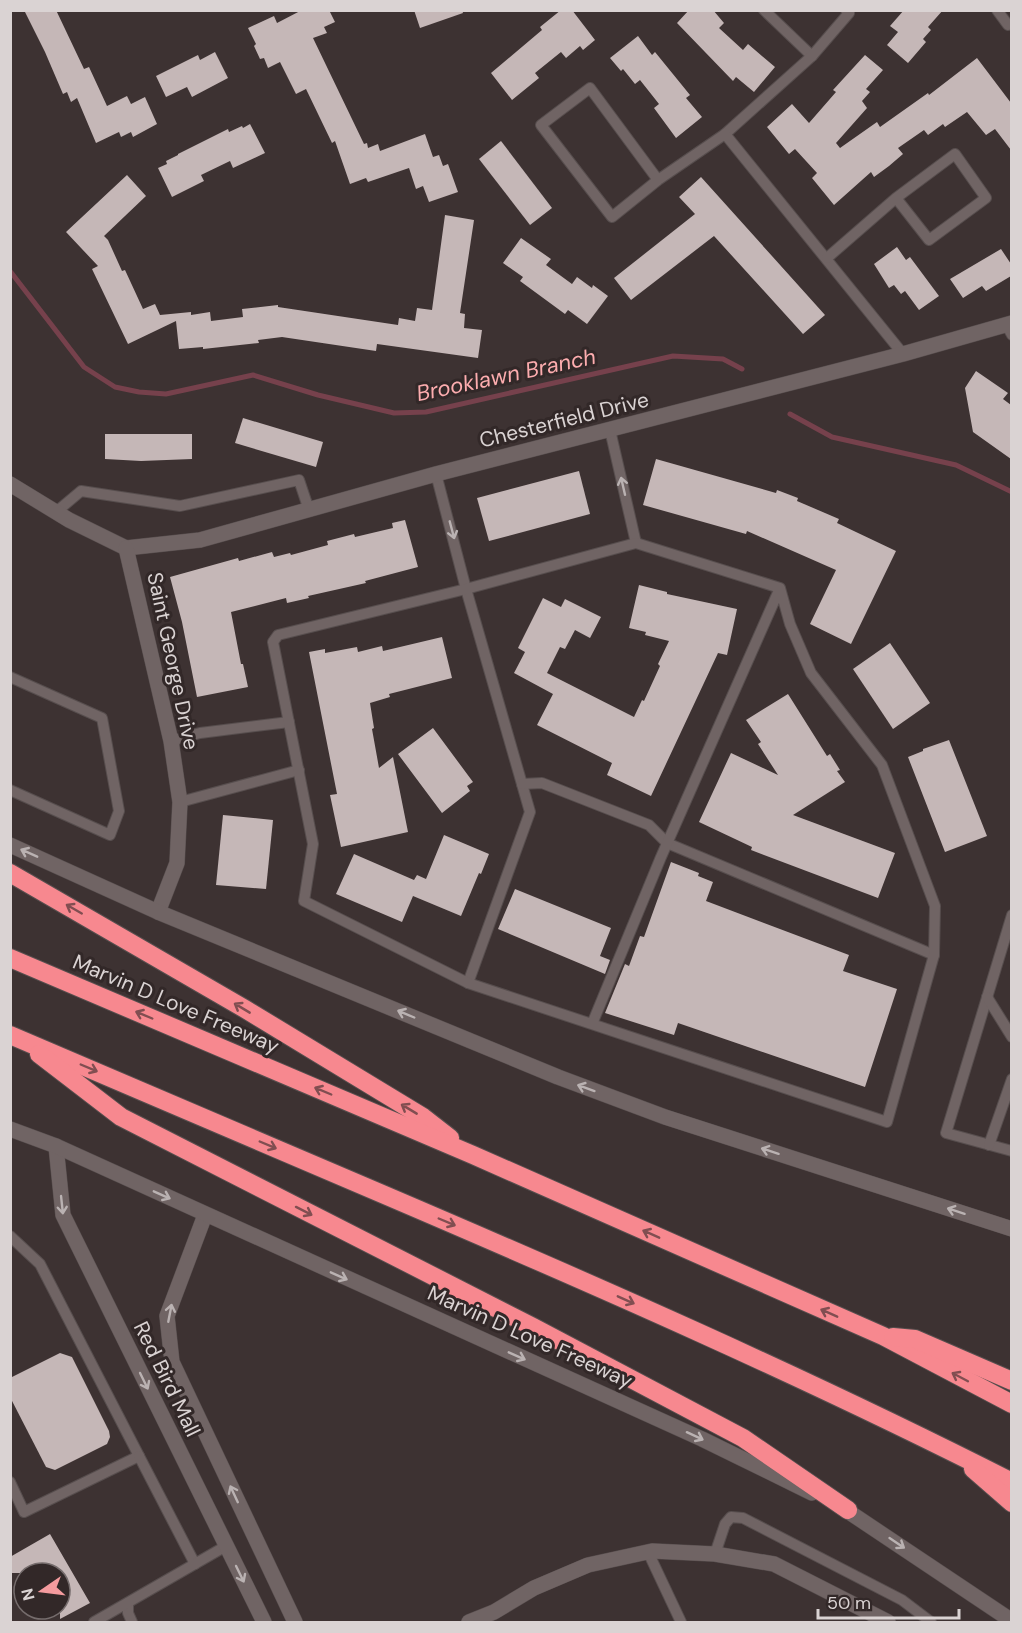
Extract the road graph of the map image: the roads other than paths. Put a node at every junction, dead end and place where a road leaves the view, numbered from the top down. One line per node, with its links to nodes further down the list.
1 (764, 10): 5 (lane)
2 (846, 10): 5 (lane)
3 (997, 10): 4 (lane)
4 (1008, 25)
5 (812, 56): 6 (lane)
6 (725, 134): 7 (lane); 9 (lane)
7 (658, 180): 7 (lane)
8 (896, 198): 8 (lane); 9 (lane)
9 (827, 258): 11 (lane)
10 (1010, 327): 11 (street, Chesterfield Drive)
11 (903, 354): 12 (street, Chesterfield Drive)
12 (610, 430): 13 (street, Chesterfield Drive); 17 (lane, one-way to 12)
13 (436, 474): 15 (street, Chesterfield Drive); 20 (lane, one-way to 20)
14 (10, 484): 16 (street, Saint George Drive)
15 (309, 510): 16 (lane); 18 (street, Chesterfield Drive)
16 (56, 512): 18 (street, Saint George Drive)
17 (636, 543): 19 (lane); 20 (lane)
18 (126, 548): 23 (street, Saint George Drive)
19 (780, 588): 28 (lane); 33 (lane)
20 (466, 589): 22 (lane); 25 (lane)
21 (10, 676): 26 (lane)
22 (289, 722): 23 (lane); 24 (lane)
23 (171, 741): 27 (street, Saint George Drive)
24 (299, 770): 27 (lane); 35 (lane)
25 (522, 784): 28 (lane); 35 (lane)
26 (10, 790)
27 (180, 802): 31 (street, Saint George Drive)
28 (667, 843): 33 (lane); 37 (lane)
29 (10, 845): 31 (street, one-way to 29)
30 (10, 873): 45 (highway, one-way to 30)
31 (158, 912): 47 (street, one-way to 31)
32 (1011, 915): 36 (lane)
33 (934, 955): 37 (lane)
34 (10, 958): 45 (highway, Marvin D Love Freeway, one-way to 34)
35 (468, 983): 37 (lane)
36 (987, 997): 39 (lane); 42 (lane)
37 (592, 1024)
38 (13, 1036): 52 (highway, one-way to 52); 57 (highway, one-way to 57)
39 (1011, 1037)
40 (1011, 1079): 42 (lane)
41 (10, 1129): 43 (street, Marvin D Love Freeway)
42 (989, 1145): 44 (lane)
43 (56, 1146): 46 (street, Marvin D Love Freeway, one-way to 46); 58 (street, Red Bird Mall, one-way to 58)
44 (1011, 1151)
45 (473, 1155): 49 (highway, Marvin D Love Freeway, one-way to 45)
46 (205, 1215): 57 (street, Marvin D Love Freeway, one-way to 57); 67 (street, Red Bird Mall, one-way to 46)
47 (1011, 1230)
48 (11, 1239): 53 (lane)
49 (883, 1336): 50 (highway); 51 (highway, Marvin D Love Freeway, one-way to 49)
50 (1011, 1381)
51 (1011, 1404)
52 (951, 1450): 55 (highway); 56 (highway)
53 (139, 1456): 54 (lane); 61 (lane)
54 (10, 1482)
55 (1011, 1482)
56 (1011, 1503)
57 (848, 1510): 63 (street, Marvin D Love Freeway, one-way to 63)
58 (226, 1546): 61 (lane); 66 (street, Red Bird Mall, one-way to 66)
59 (648, 1552): 60 (street); 68 (street); 69 (lane)
60 (715, 1554): 70 (street); 71 (lane)
61 (195, 1564): 62 (lane)
62 (128, 1603): 64 (lane); 65 (lane)
63 (1011, 1621)
64 (94, 1623)
65 (132, 1623)
66 (264, 1623)
67 (295, 1623)
68 (469, 1623)
69 (681, 1623)
70 (888, 1623)
71 (931, 1623)

